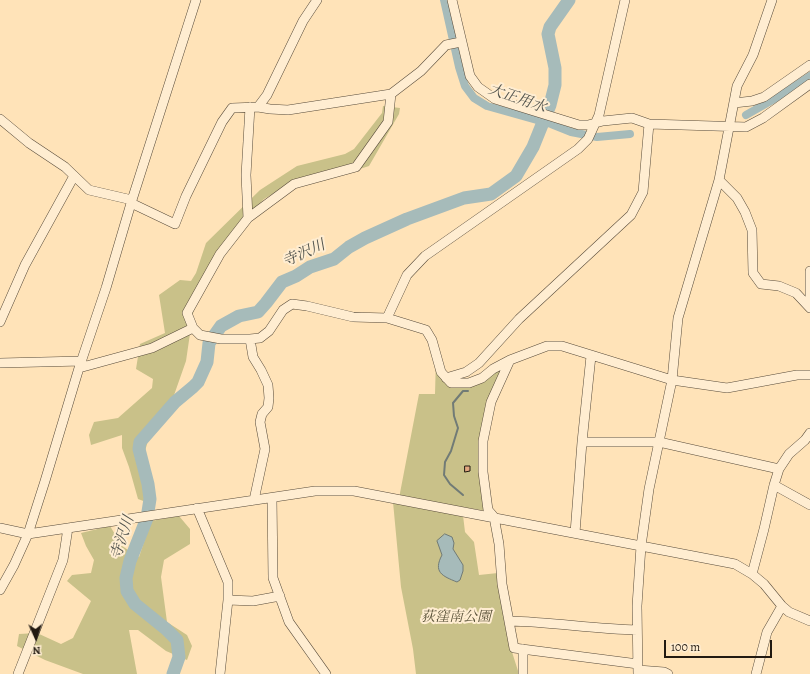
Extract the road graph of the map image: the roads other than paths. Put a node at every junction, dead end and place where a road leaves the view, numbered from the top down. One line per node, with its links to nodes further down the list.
1 (196, 0): 18 (street)
2 (317, 0): 11 (street)
3 (452, 0): 6 (street)
4 (625, 0): 14 (street)
5 (772, 0): 10 (street)
6 (456, 43): 9 (street); 14 (street)
7 (810, 65): 10 (street)
8 (810, 84): 15 (street)
9 (391, 94): 11 (street); 19 (street)
10 (734, 103): 15 (street)
11 (254, 107): 18 (street); 19 (street)
12 (0, 119): 16 (street)
13 (649, 124): 14 (street); 15 (street); 31 (street)
14 (594, 126): 22 (street)
15 (730, 128): 17 (street)
16 (74, 176): 18 (street); 23 (street)
17 (719, 180): 21 (street); 32 (street)
18 (132, 201): 29 (street)
19 (248, 218): 24 (street)
20 (810, 272): 21 (street)
21 (810, 308)
22 (387, 318): 25 (street); 31 (street)
23 (0, 322)
24 (193, 328): 25 (street); 29 (street)
25 (250, 340): 39 (street)
26 (591, 356): 27 (street); 32 (street); 34 (street)
27 (510, 360): 31 (street); 42 (street)
28 (0, 363): 29 (street)
29 (81, 364): 46 (street)
30 (810, 375): 32 (street)
31 (446, 378)
32 (672, 380): 35 (street)
33 (810, 433): 36 (street)
34 (582, 442): 35 (street); 45 (street)
35 (660, 442): 36 (street); 47 (street)
36 (779, 469): 37 (street)
37 (774, 485): 40 (street); 48 (street)
38 (272, 498): 39 (street); 42 (street); 50 (street)
39 (254, 500): 41 (street)
40 (810, 505)
41 (197, 508): 44 (street); 51 (street)
42 (494, 517): 45 (street); 53 (street)
43 (0, 528): 46 (street)
44 (68, 528): 46 (street); 58 (street)
45 (576, 533): 47 (street)
46 (28, 534): 49 (street)
47 (642, 546): 48 (street); 55 (street)
48 (752, 574): 52 (street)
49 (0, 590)
50 (280, 596): 51 (street); 60 (street)
51 (228, 600): 59 (street)
52 (782, 606): 54 (street); 63 (street)
53 (509, 621): 55 (street); 56 (street)
54 (810, 621)
55 (637, 630): 57 (street)
56 (523, 649): 57 (street); 61 (street)
57 (638, 669): 62 (street)
58 (18, 674)
59 (220, 674)
60 (326, 674)
61 (523, 674)
62 (668, 674)
63 (756, 674)

